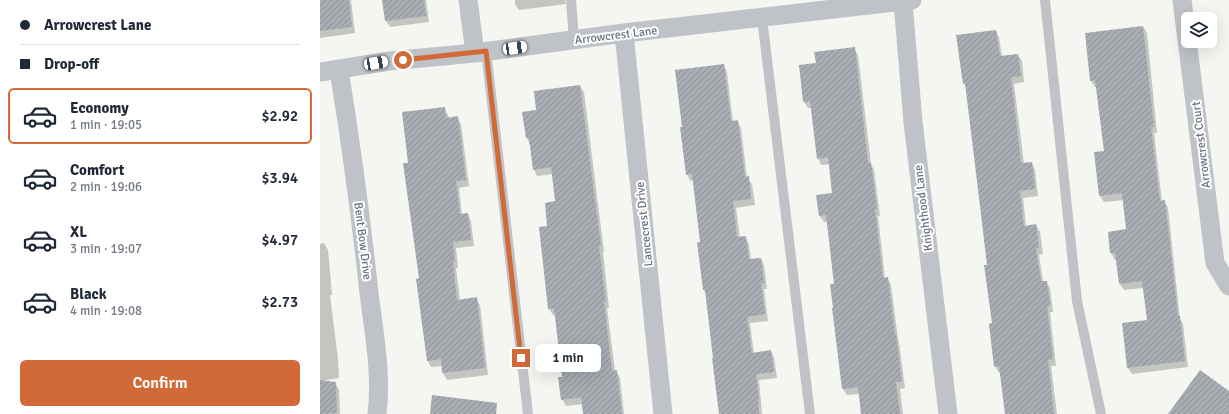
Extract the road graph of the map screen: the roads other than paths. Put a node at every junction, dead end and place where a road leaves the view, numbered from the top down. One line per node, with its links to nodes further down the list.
1 (468, 0): 9 (street)
2 (571, 0): 8 (lane)
3 (1045, 0): 18 (lane)
4 (1183, 0): 12 (street, Arrowcrest Court)
5 (908, 1): 6 (street, Arrowcrest Lane); 17 (street, Knighthood Lane)
6 (762, 18): 7 (street, Arrowcrest Lane); 16 (lane)
7 (624, 33): 8 (street, Arrowcrest Lane); 15 (street, Lancecrest Drive)
8 (574, 40): 9 (street, Arrowcrest Lane)
9 (480, 52): 10 (street, Arrowcrest Lane); 14 (lane)
10 (339, 70): 11 (street, Arrowcrest Lane); 13 (street, Bent Bow Drive)
11 (320, 72)
12 (1229, 286)
13 (377, 414)
14 (528, 414)
15 (663, 414)
16 (810, 414)
17 (948, 414)
18 (1102, 414)

